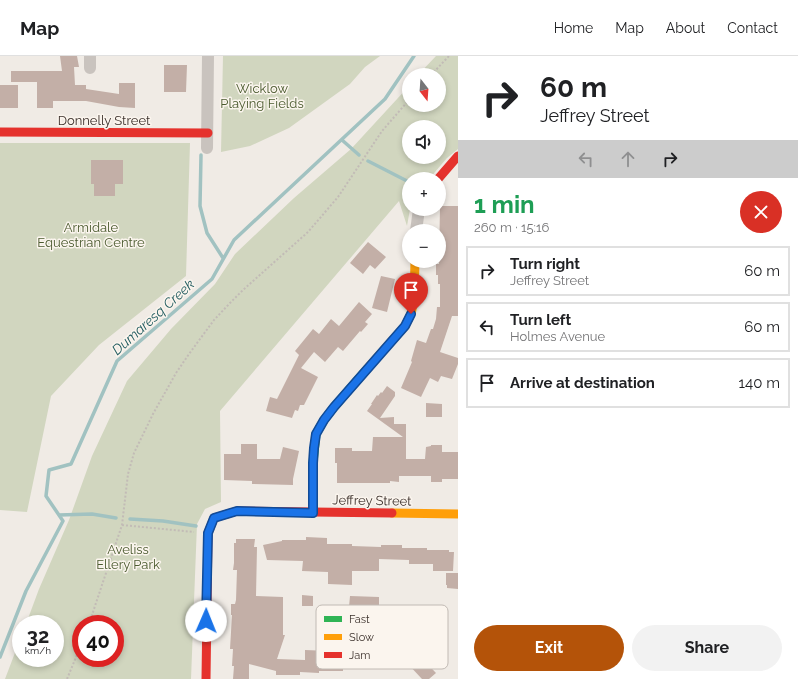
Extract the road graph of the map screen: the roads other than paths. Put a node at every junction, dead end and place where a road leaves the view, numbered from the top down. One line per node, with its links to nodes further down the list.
1 (90, 56): 3 (street)
2 (208, 56): 5 (street)
3 (90, 68)
4 (0, 132): 5 (street, Donnelly Street)
5 (208, 134): 6 (street)
6 (207, 148)
7 (458, 156): 8 (street)
8 (444, 172)
9 (415, 268): 10 (street)
10 (313, 513): 11 (street, Jeffrey Street); 12 (street, Jeffrey Street)
11 (458, 514)
12 (206, 679)

